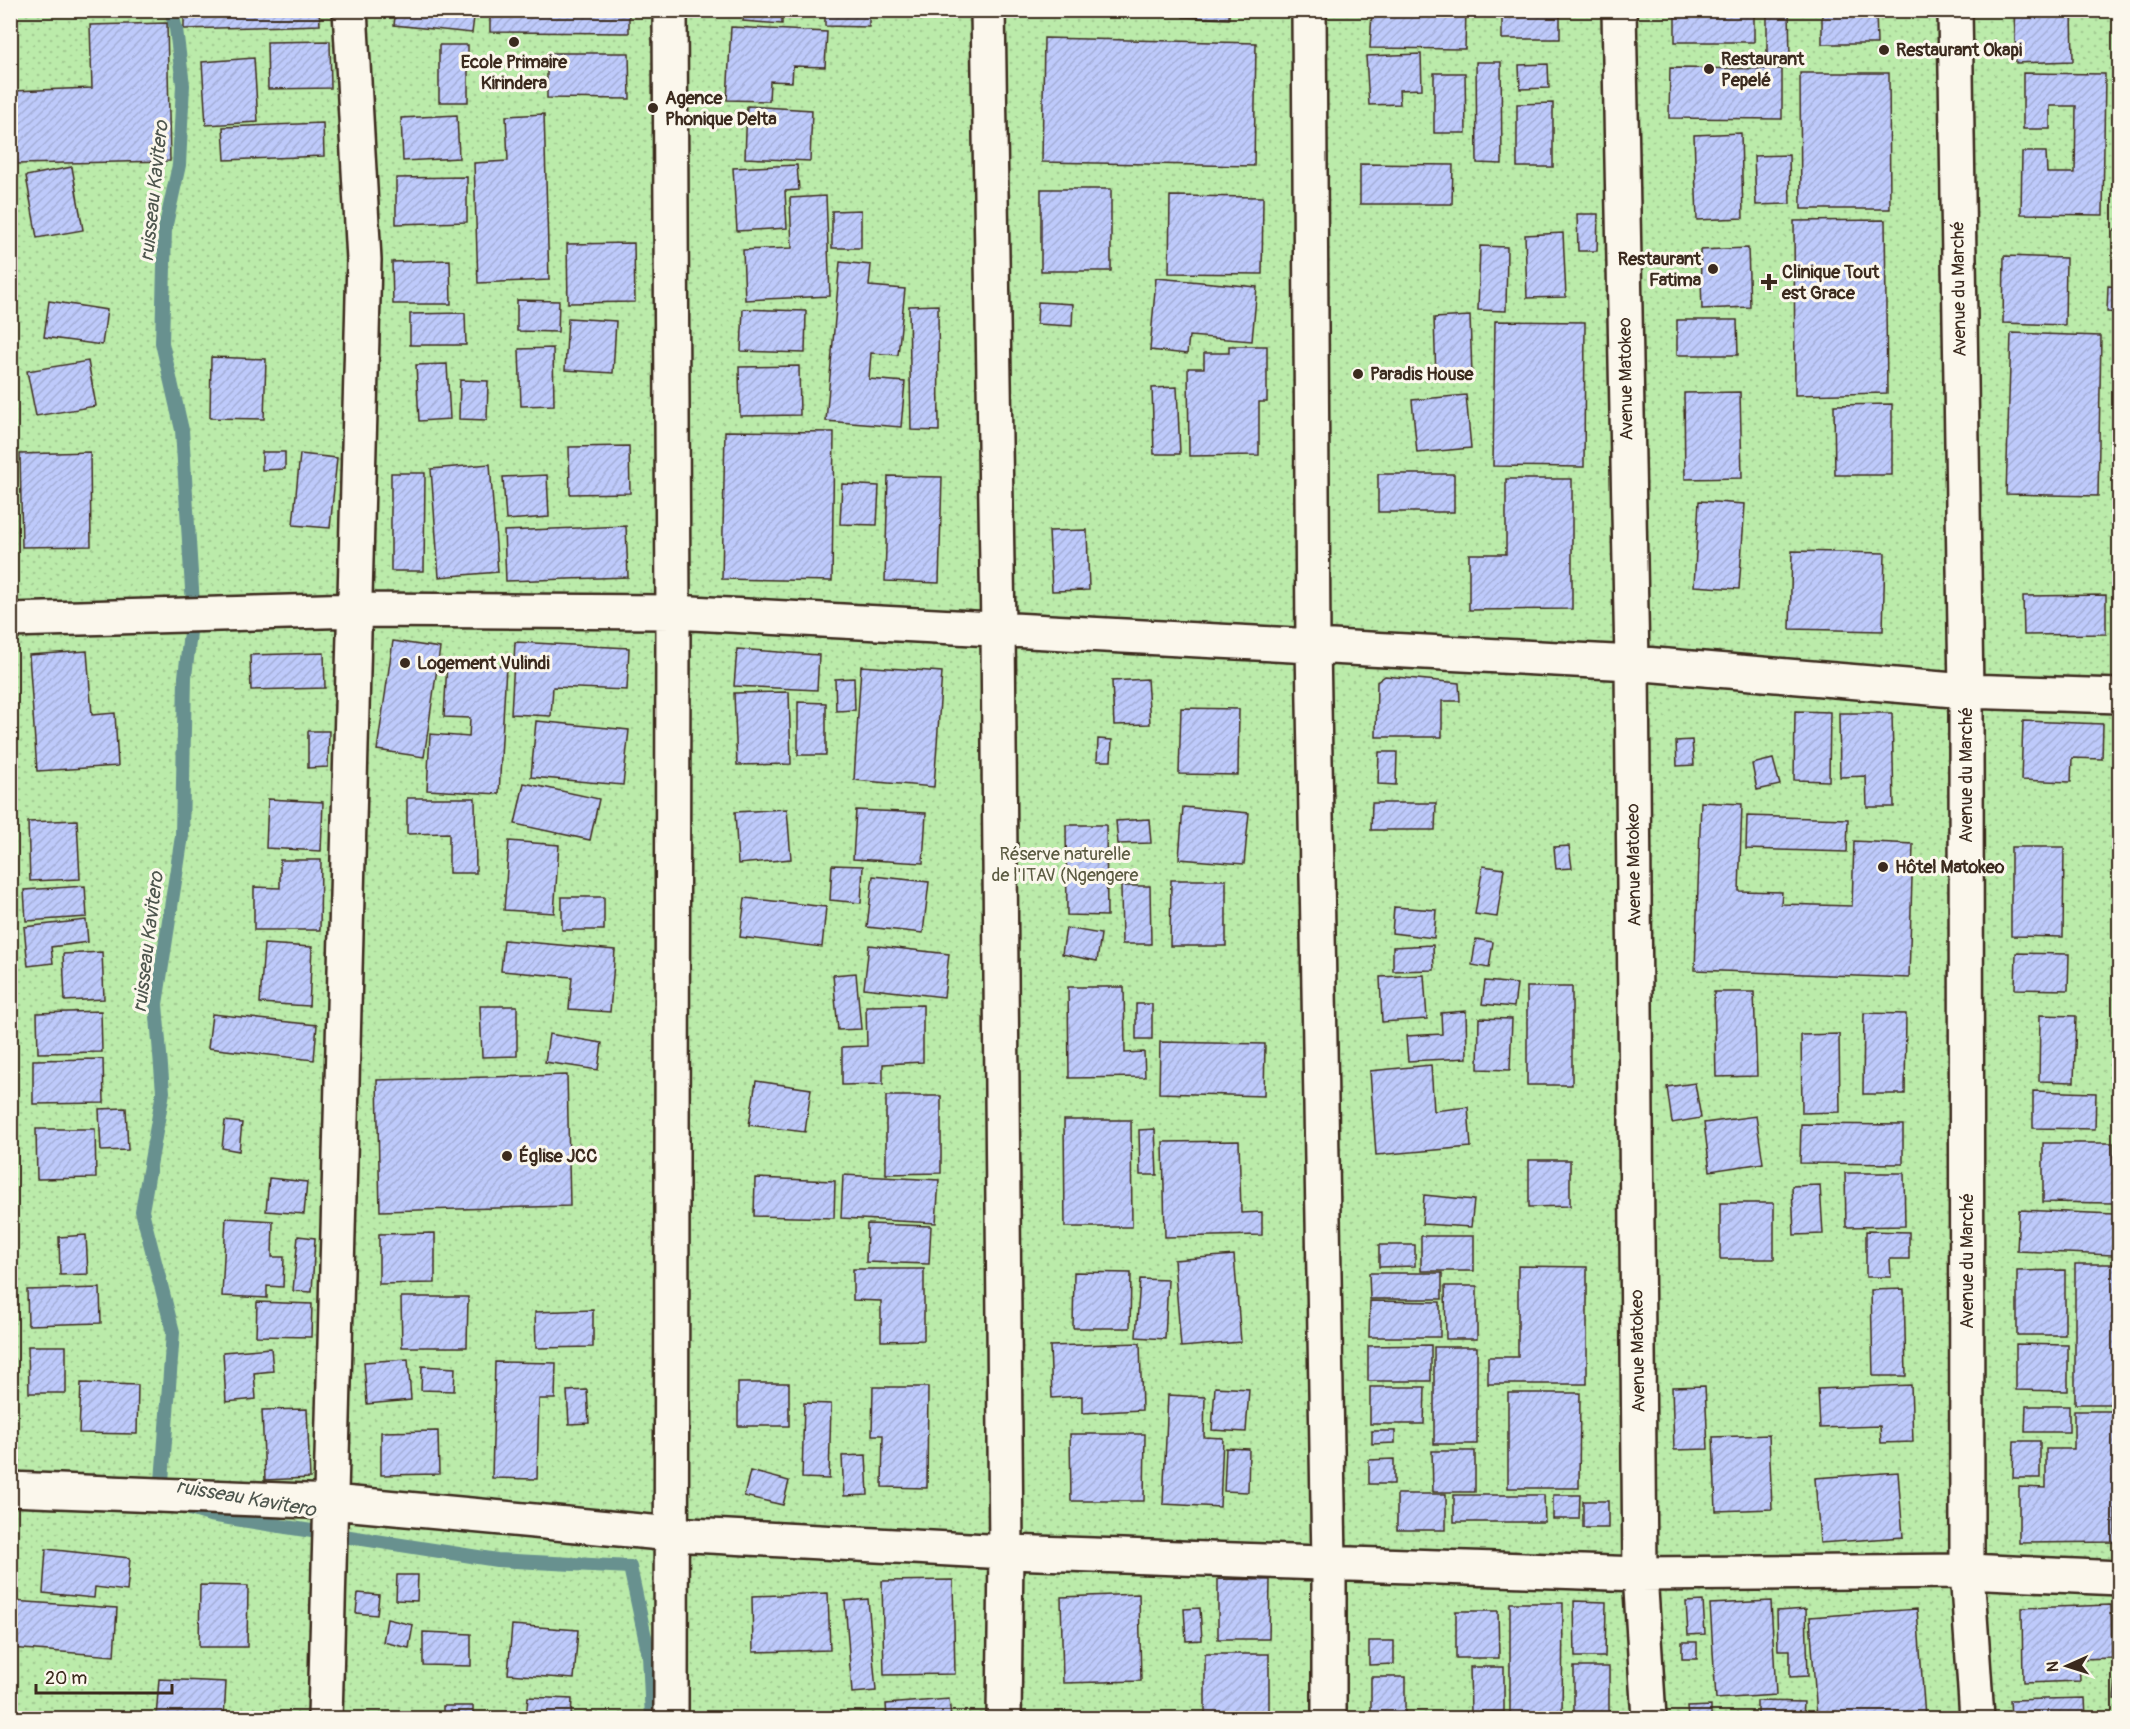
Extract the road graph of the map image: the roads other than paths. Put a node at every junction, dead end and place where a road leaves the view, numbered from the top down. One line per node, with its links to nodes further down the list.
1 (350, 10): 7 (street)
2 (670, 10): 8 (street)
3 (988, 10): 10 (street)
4 (1309, 10): 11 (street)
5 (1619, 10): 12 (street, Avenue Matokeo)
6 (1955, 10): 13 (street, Avenue du Marché)
7 (356, 610): 8 (street); 9 (street); 16 (street)
8 (673, 612): 10 (street); 17 (street)
9 (10, 620)
10 (998, 628): 11 (street); 18 (street)
11 (1313, 645): 12 (street); 19 (street)
12 (1632, 663): 13 (street); 21 (street, Avenue Matokeo)
13 (1966, 691): 14 (street); 20 (street, Avenue du Marché)
14 (2120, 696)
15 (10, 1489): 16 (street)
16 (332, 1502): 17 (street); 23 (street)
17 (672, 1534): 18 (street); 24 (street)
18 (1006, 1552): 19 (street); 25 (street)
19 (1329, 1563): 21 (street); 26 (street)
20 (1967, 1570): 21 (street); 22 (street); 28 (street, Avenue du Marché)
21 (1640, 1574): 27 (street, Avenue Matokeo)
22 (2120, 1578)
23 (325, 1719)
24 (671, 1719)
25 (1004, 1719)
26 (1329, 1719)
27 (1649, 1719)
28 (1977, 1719)

